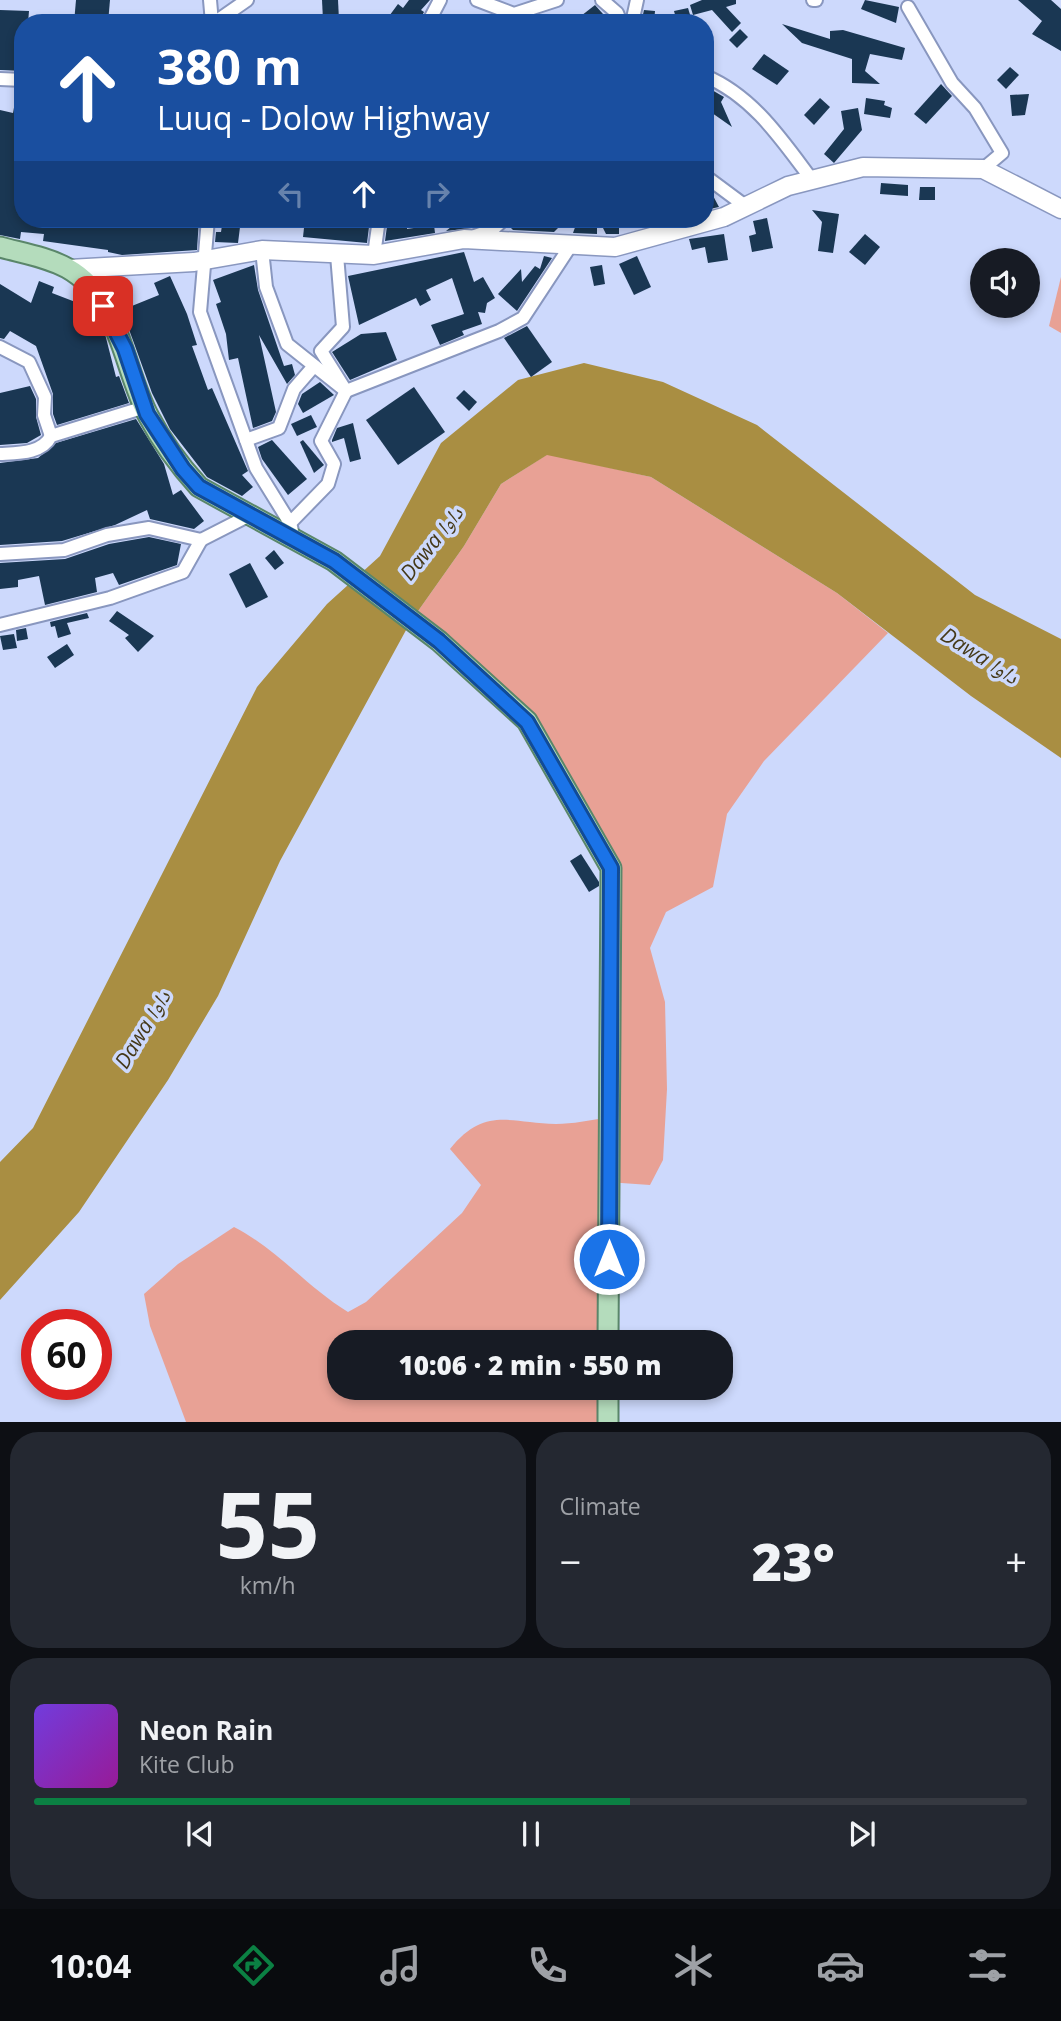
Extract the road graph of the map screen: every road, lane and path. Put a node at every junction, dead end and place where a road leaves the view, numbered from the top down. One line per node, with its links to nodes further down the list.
1 (247, 0): 6 (street)
2 (477, 0): 3 (street)
3 (557, 0)
4 (602, 0): 7 (street)
5 (908, 7): 9 (street)
6 (224, 14)
7 (617, 14)
8 (714, 80): 10 (street)
9 (983, 169): 10 (main road); 13 (main road)
10 (812, 180): 12 (main road)
11 (714, 183): 12 (street)
12 (744, 205): 14 (main road)
13 (1061, 209)
14 (714, 220)
15 (207, 228): 25 (street)
16 (378, 228): 24 (street)
17 (494, 228): 19 (street)
18 (684, 228): 20 (main road)
19 (464, 239): 20 (main road); 24 (main road)
20 (571, 245): 29 (street)
21 (0, 247): 26 (main road)
22 (262, 250): 23 (main road); 25 (main road); 28 (street)
23 (337, 255): 24 (main road); 29 (street)
24 (374, 255)
25 (204, 261): 26 (main road); 32 (street)
26 (69, 269): 30 (main road)
27 (0, 347): 31 (street)
28 (314, 366): 29 (street); 32 (street)
29 (346, 391): 35 (street)
30 (145, 407): 31 (street); 34 (main road)
31 (51, 436): 33 (street)
32 (246, 440): 35 (street)
33 (0, 454)
34 (248, 516): 35 (main road); 36 (street)
35 (292, 531): 39 (main road)
36 (201, 540): 37 (street); 38 (street)
37 (0, 554)
38 (0, 625)
39 (608, 1330)
40 (608, 1400): 41 (main road)
41 (608, 1422)

